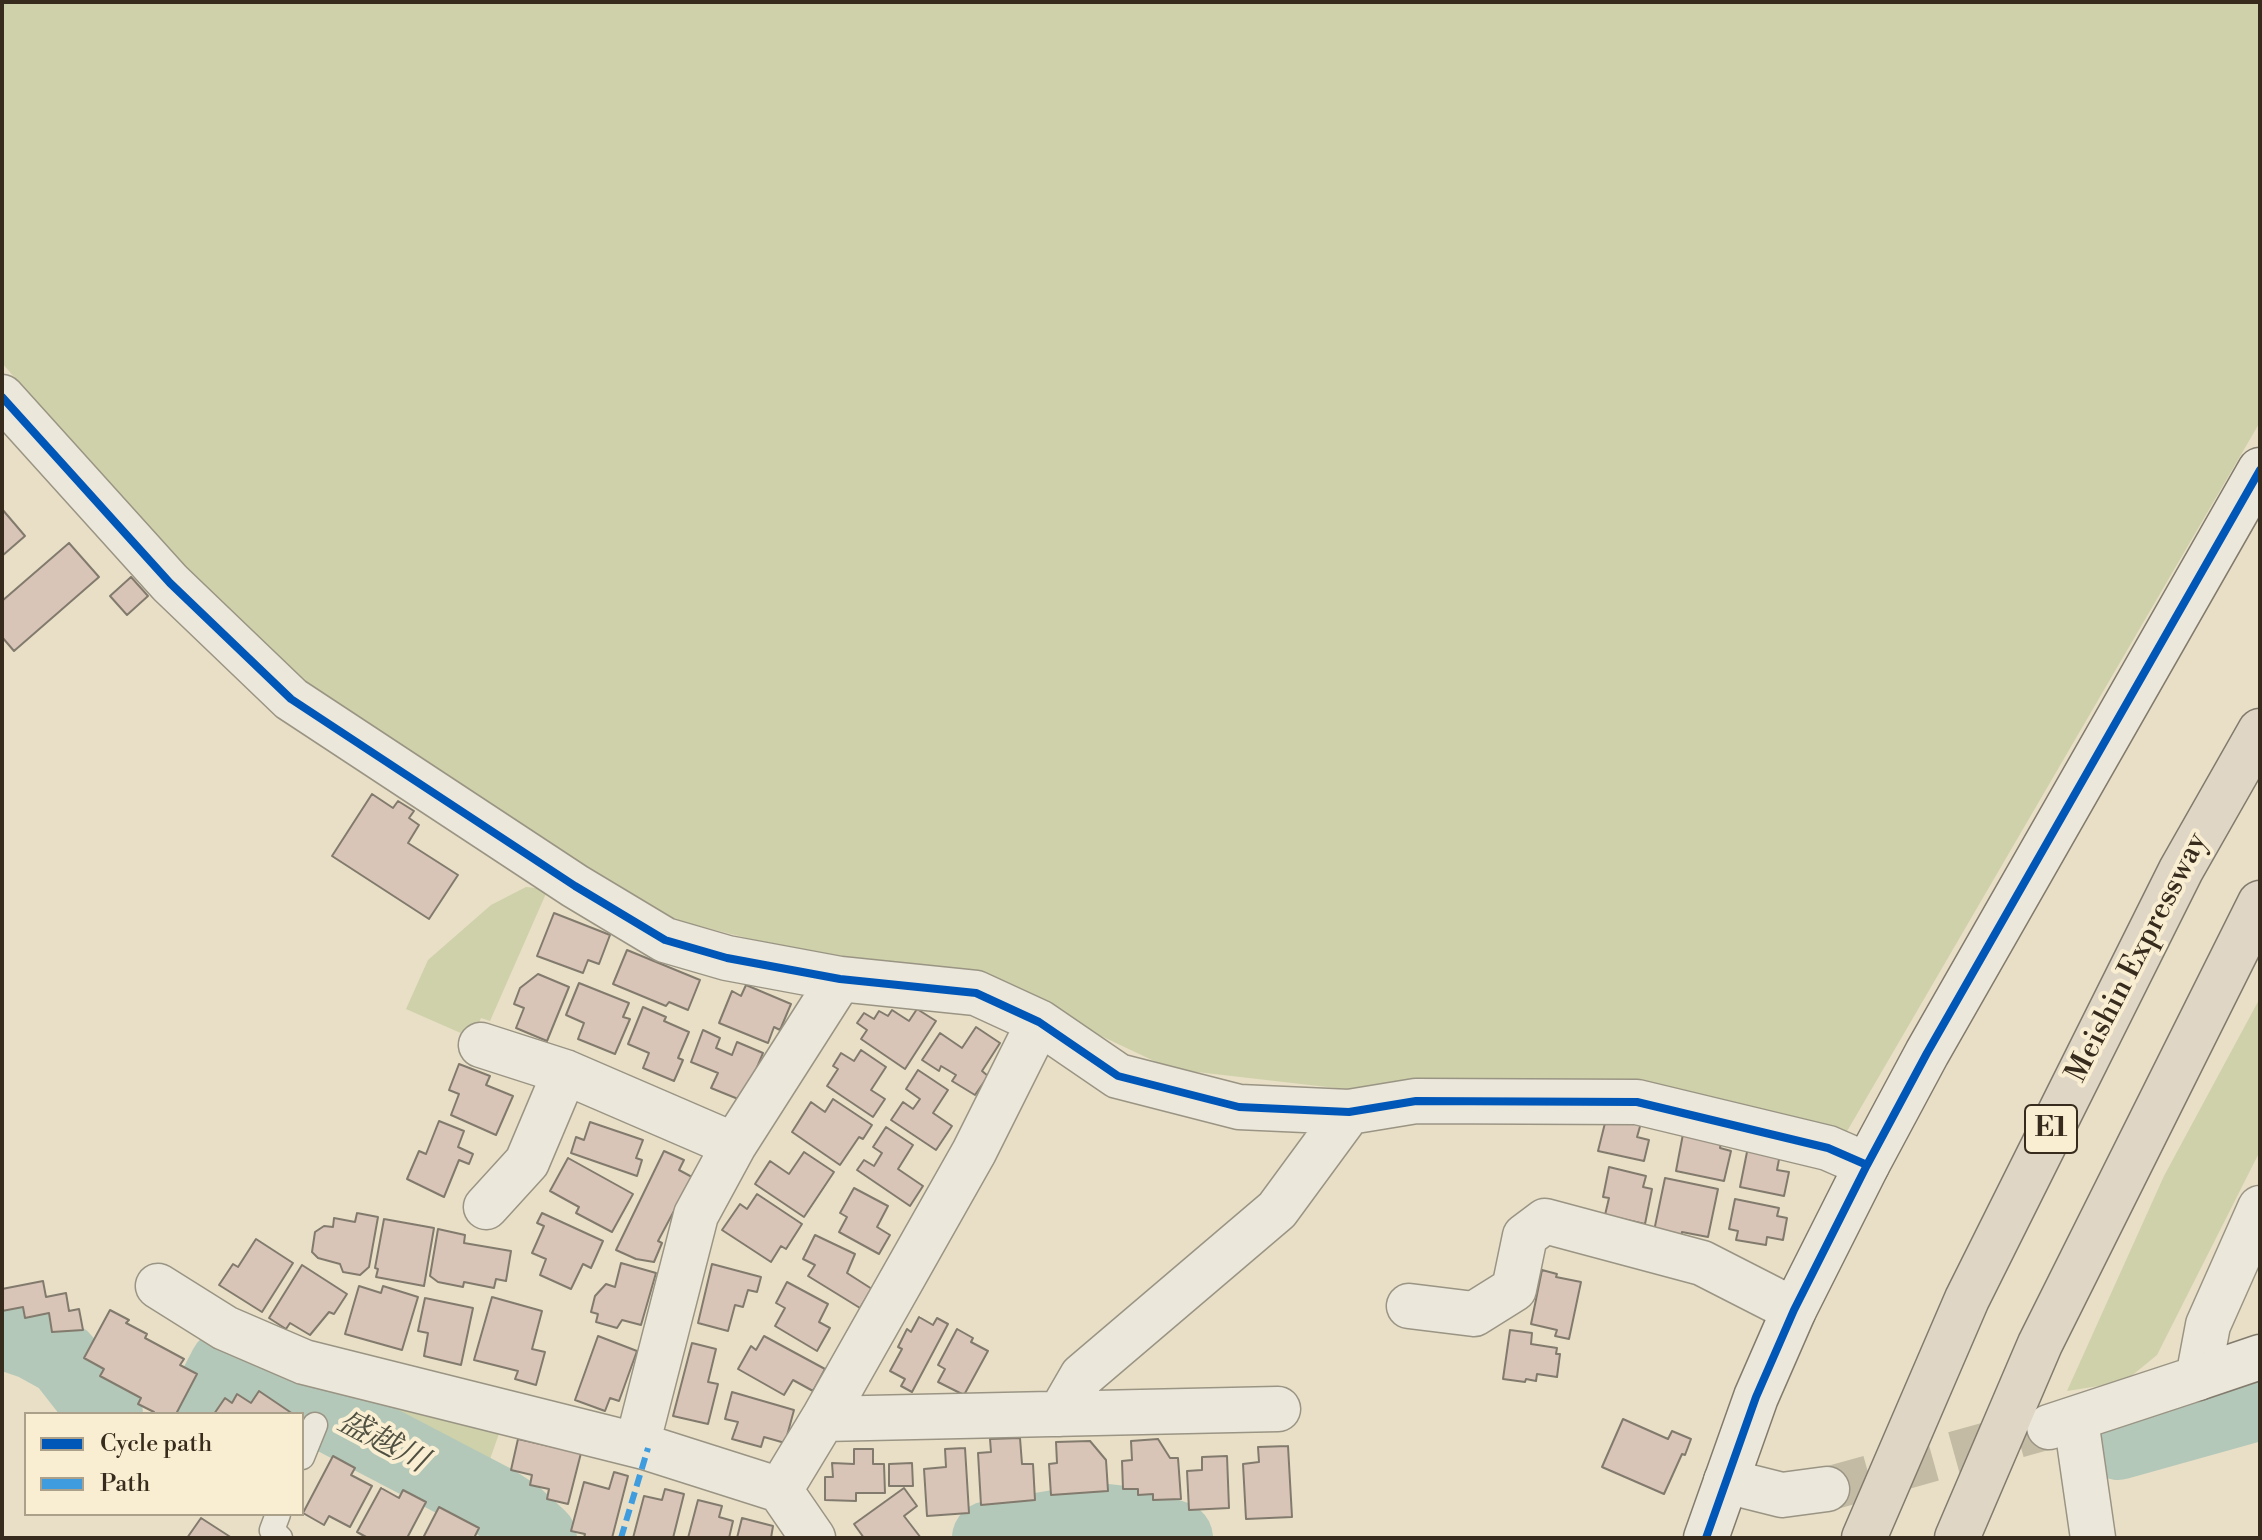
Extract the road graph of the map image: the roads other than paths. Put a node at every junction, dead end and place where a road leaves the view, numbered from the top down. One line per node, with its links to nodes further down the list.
1 (2, 397): 5 (street)
2 (2260, 470): 11 (street)
3 (2260, 731): 32 (highway, Meishin Expressway / E1)
4 (2260, 903): 33 (highway)
5 (840, 979): 6 (street); 10 (street)
6 (1039, 1022): 9 (street); 21 (street)
7 (481, 1045): 8 (street)
8 (565, 1072): 10 (street); 12 (street)
9 (1349, 1112): 11 (street); 20 (street)
10 (734, 1145): 23 (street)
11 (1867, 1165): 16 (street)
12 (486, 1207)
13 (2260, 1208): 18 (street)
14 (158, 1286): 23 (street)
15 (1409, 1306): 16 (street)
16 (1794, 1310): 25 (street)
17 (2260, 1357): 18 (street)
18 (2198, 1378): 34 (street)
19 (1278, 1409): 20 (street)
20 (1060, 1414): 21 (street)
21 (823, 1419): 27 (street)
22 (315, 1425): 24 (lane)
23 (637, 1445): 27 (street)
24 (304, 1452)
25 (1726, 1481): 26 (street); 31 (street)
26 (1827, 1489)
27 (780, 1490): 30 (street)
28 (277, 1516): 29 (lane)
29 (280, 1538)
30 (813, 1538)
31 (1706, 1538)
32 (1864, 1538)
33 (1957, 1538)
34 (2093, 1538)

